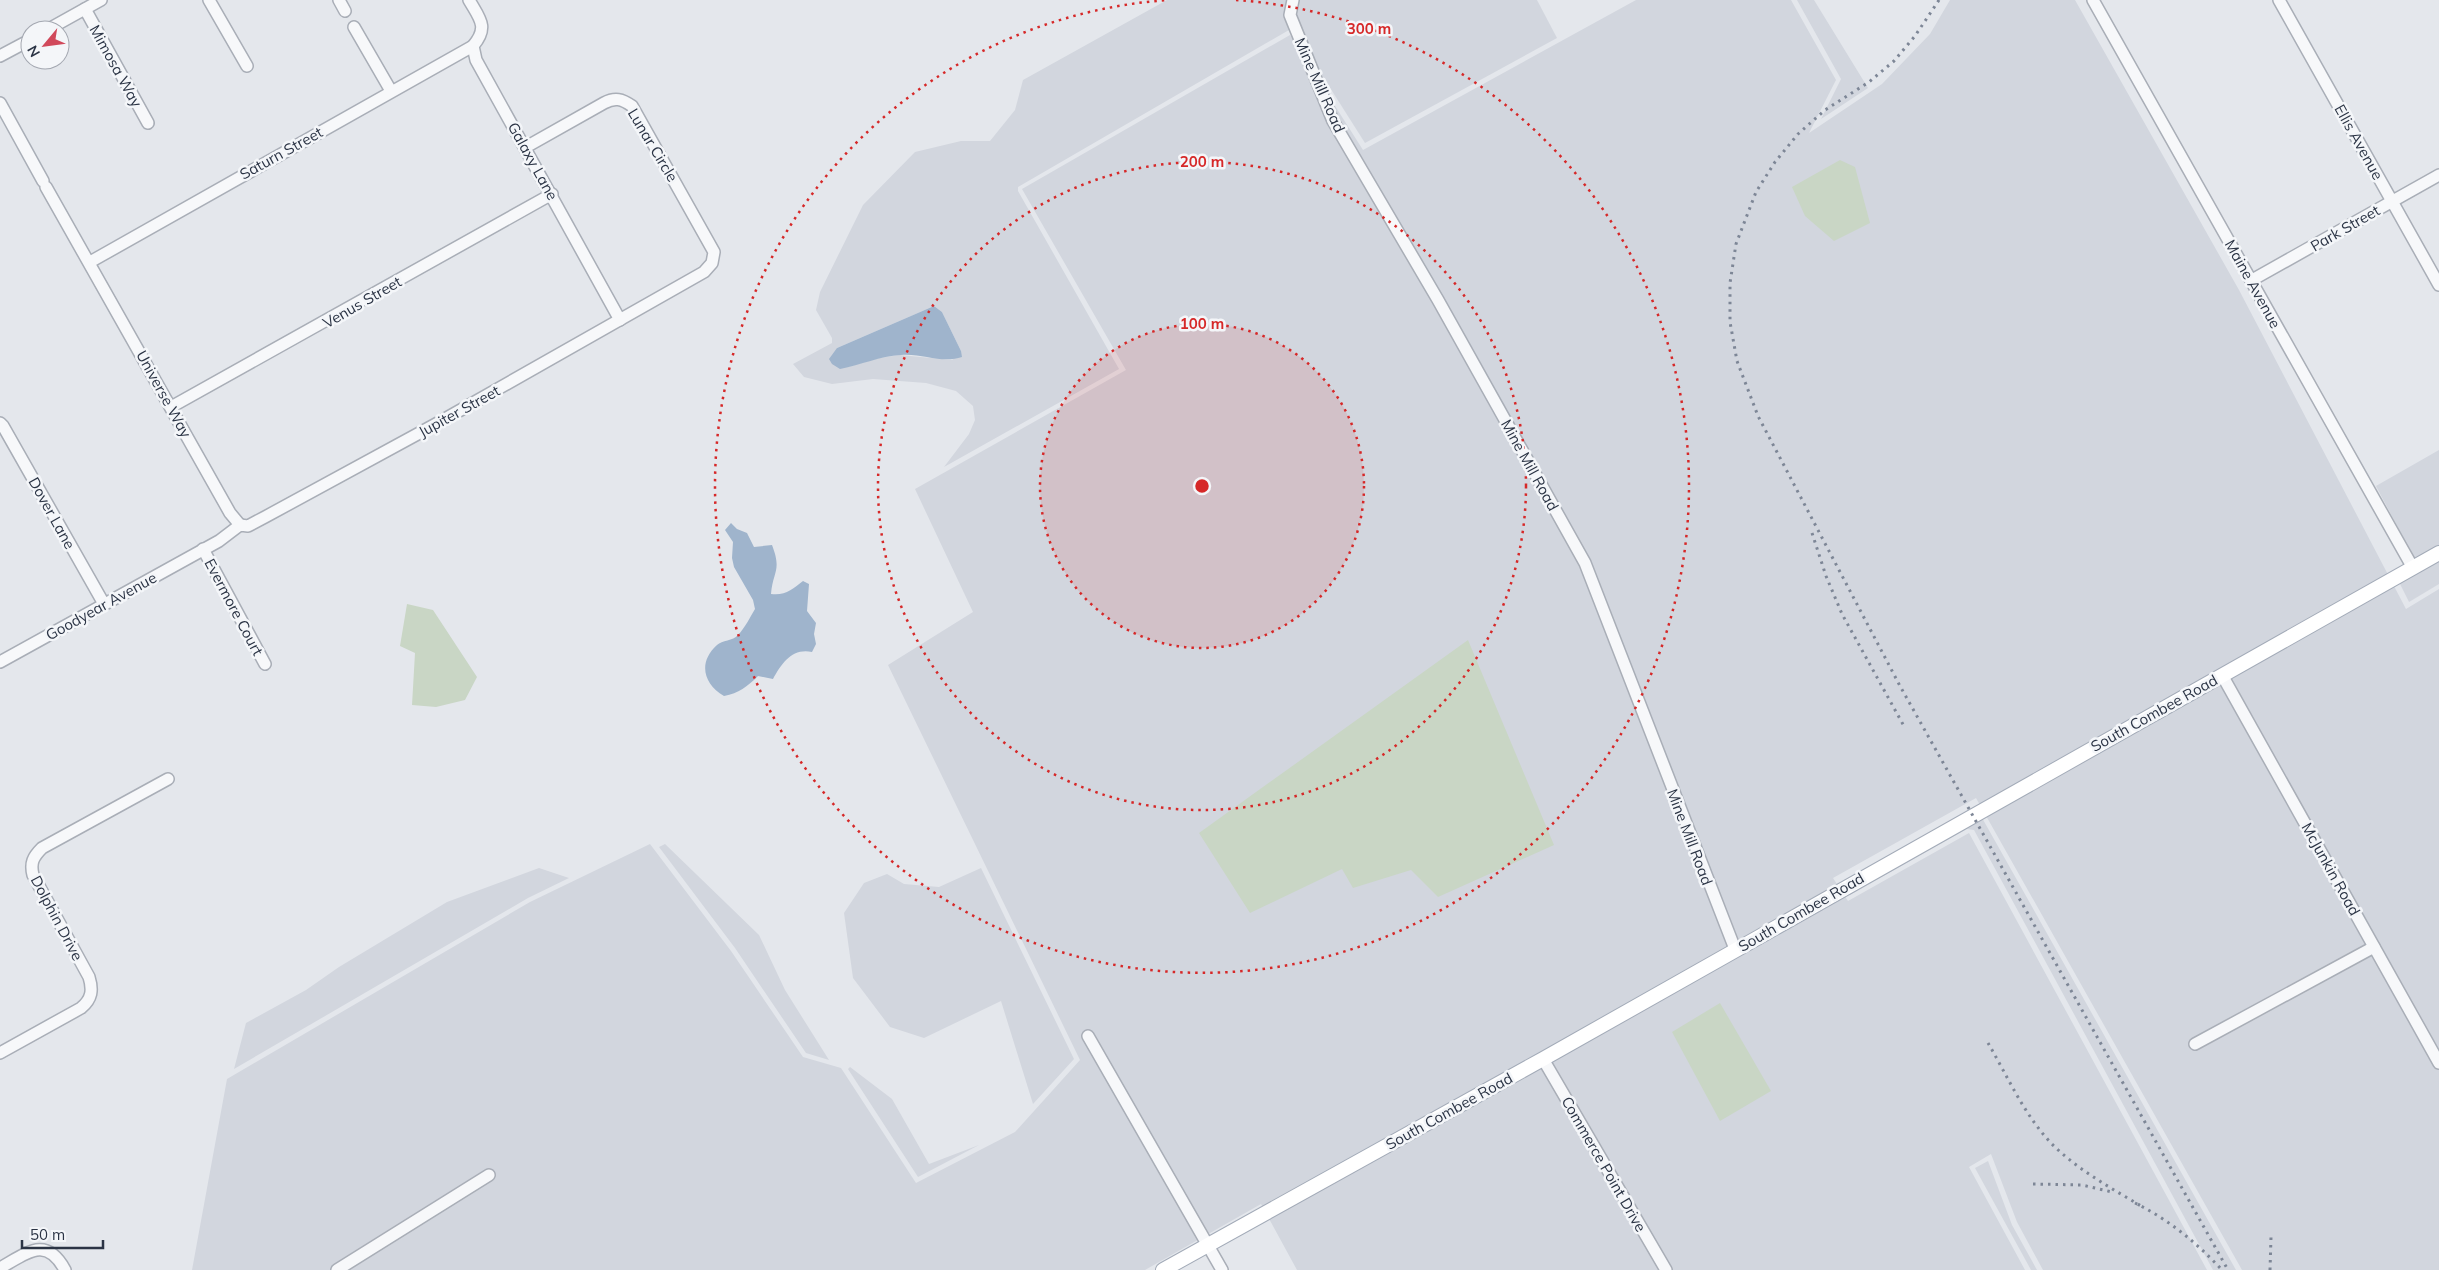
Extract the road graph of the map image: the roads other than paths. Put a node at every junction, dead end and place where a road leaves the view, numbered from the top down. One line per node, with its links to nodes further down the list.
1 (102, 0): 8 (street)
2 (210, 0): 15 (street)
3 (338, 0): 9 (street)
4 (469, 0): 13 (street)
5 (1293, 0): 40 (street, Mine Mill Road)
6 (2093, 0): 25 (street, Maine Avenue)
7 (2279, 0): 22 (street, Ellis Avenue)
8 (85, 9): 10 (street); 18 (street, Mimosa Way)
9 (345, 11)
10 (66, 20)
11 (354, 27): 16 (street)
12 (20, 45): 14 (street)
13 (473, 46): 16 (street, Saturn Street); 19 (street, Galaxy Lane)
14 (0, 56)
15 (247, 66)
16 (391, 91): 23 (street, Saturn Street)
17 (0, 103): 23 (street, Universe Way)
18 (148, 122)
19 (526, 147): 21 (street, Galaxy Lane); 24 (street, Lunar Circle)
20 (2439, 175): 22 (street, Park Street)
21 (552, 194): 27 (street, Galaxy Lane); 28 (street, Venus Street)
22 (2392, 201): 25 (street, Park Street); 26 (street, Ellis Avenue)
23 (90, 262): 28 (street, Universe Way)
24 (712, 264): 27 (street, Jupiter Street)
25 (2252, 280): 33 (street, Maine Avenue)
26 (2439, 284)
27 (620, 320): 30 (street, Jupiter Street)
28 (171, 407): 30 (street, Universe Way)
29 (0, 424): 34 (street, Dover Lane)
30 (240, 525): 31 (street, Jupiter Street)
31 (203, 549): 34 (street, Goodyear Avenue); 36 (street, Evermore Court)
32 (2439, 553): 33 (main road, South Combee Road)
33 (2413, 568): 37 (main road, South Combee Road)
34 (104, 604): 35 (street, Goodyear Avenue)
35 (0, 661)
36 (265, 664)
37 (2222, 675): 39 (street, McJunkin Road); 40 (main road, South Combee Road)
38 (168, 779): 43 (street, Dolphin Drive)
39 (2374, 947): 42 (street); 45 (street, McJunkin Road)
40 (1735, 949): 44 (main road, South Combee Road)
41 (1088, 1036): 47 (street)
42 (2194, 1044)
43 (0, 1053)
44 (1543, 1058): 47 (main road, South Combee Road); 53 (street, Commerce Point Drive)
45 (2439, 1063)
46 (489, 1175): 50 (street)
47 (1208, 1245): 51 (main road, South Combee Road); 52 (street)
48 (0, 1268): 49 (street)
49 (65, 1270)
50 (337, 1270)
51 (1163, 1270)
52 (1222, 1270)
53 (1666, 1270)

